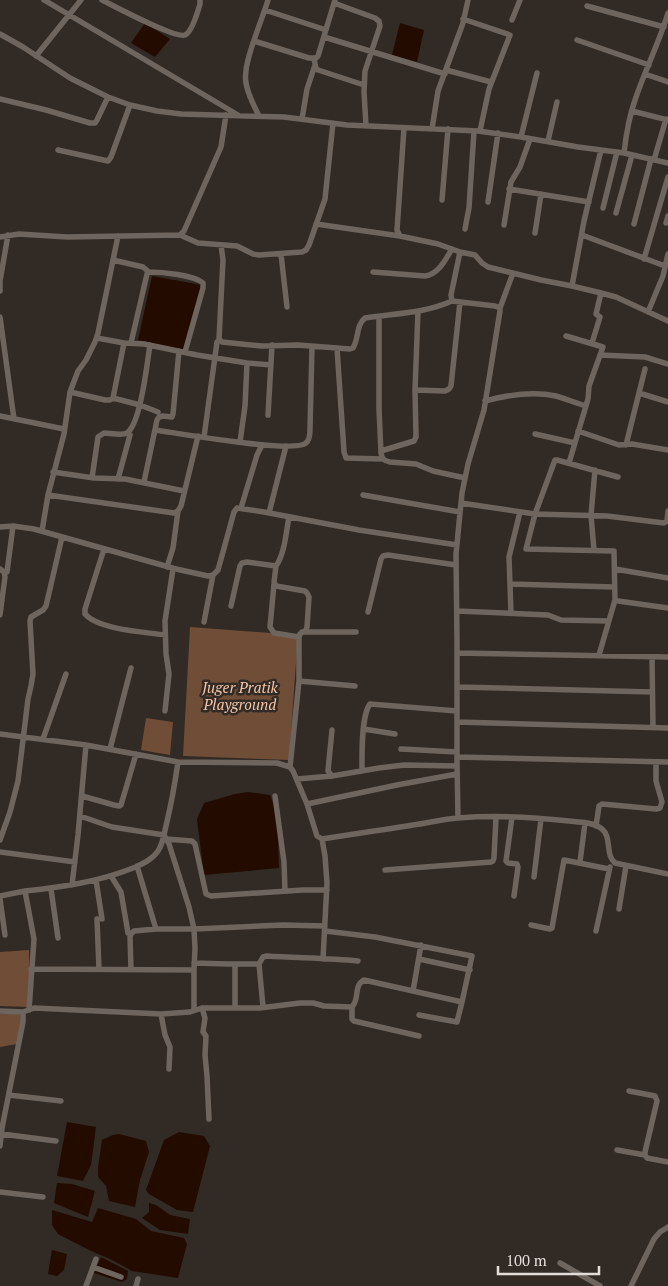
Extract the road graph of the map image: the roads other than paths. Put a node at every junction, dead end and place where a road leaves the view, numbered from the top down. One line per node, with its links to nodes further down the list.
1 (44, 0): 12 (street)
2 (81, 0): 12 (street)
3 (102, 0): 4 (street)
4 (200, 0)
5 (268, 0): 10 (street)
6 (468, 0): 13 (street)
7 (520, 0): 14 (street)
8 (335, 1): 16 (street); 21 (street)
9 (587, 6): 15 (street)
10 (265, 10): 16 (street); 20 (street)
11 (668, 13): 15 (street)
12 (68, 15): 22 (street); 33 (street)
13 (464, 19): 25 (street); 28 (street)
14 (512, 20)
15 (664, 27): 24 (street)
16 (326, 30): 18 (street)
17 (0, 34): 22 (street)
18 (324, 38): 21 (street); 23 (street)
19 (577, 40): 24 (street)
20 (254, 41): 23 (street); 40 (street)
21 (371, 51): 25 (street); 30 (street)
22 (36, 56): 31 (street)
23 (314, 62): 30 (street); 41 (street)
24 (649, 65): 27 (street)
25 (445, 72): 28 (street); 46 (street)
26 (537, 73): 50 (street)
27 (645, 74): 29 (street); 36 (street)
28 (491, 82): 48 (street)
29 (668, 82)
30 (364, 85): 44 (street)
31 (108, 97): 32 (street); 35 (street)
32 (0, 99)
33 (215, 101): 37 (street); 39 (street)
34 (557, 102): 52 (street)
35 (130, 105): 37 (street); 53 (street)
36 (632, 111): 42 (street); 55 (street)
37 (214, 115): 38 (street)
38 (226, 115): 39 (street); 75 (street)
39 (240, 116): 40 (street)
40 (259, 116): 41 (street)
41 (302, 119): 43 (street)
42 (667, 120): 57 (street)
43 (333, 123): 44 (street); 69 (street)
44 (366, 126): 45 (street)
45 (404, 128): 46 (street); 78 (street)
46 (432, 129): 47 (street)
47 (448, 130): 48 (street); 62 (street)
48 (477, 131): 49 (street); 72 (street)
49 (498, 133): 50 (street); 63 (street)
50 (521, 137): 51 (street)
51 (530, 138): 52 (street); 60 (street)
52 (548, 141): 54 (street)
53 (58, 150)
54 (602, 150): 55 (street); 64 (street)
55 (620, 152): 56 (street); 65 (street)
56 (632, 154): 57 (street); 66 (street)
57 (652, 159): 58 (street); 70 (street)
58 (668, 163)
59 (668, 177): 85 (street)
60 (510, 189): 61 (street); 71 (street)
61 (541, 194): 64 (street); 73 (street)
62 (442, 200)
63 (488, 202)
64 (589, 202): 76 (street)
65 (603, 208)
66 (616, 213)
67 (668, 216): 68 (street)
68 (666, 223)
69 (316, 224): 78 (street); 83 (street)
70 (634, 224)
71 (504, 225)
72 (465, 229)
73 (535, 233)
74 (8, 235): 77 (street); 79 (street); 92 (street)
75 (180, 235): 77 (street); 80 (street)
76 (582, 235): 85 (street); 91 (street)
77 (118, 236): 86 (street)
78 (400, 236): 81 (street)
79 (0, 237)
80 (221, 245): 83 (street); 109 (street)
81 (452, 249): 82 (street); 89 (street)
82 (460, 252): 90 (street); 94 (street)
83 (281, 254): 96 (street)
84 (668, 254): 87 (street)
85 (644, 258): 87 (street)
86 (113, 260): 88 (street); 104 (street)
87 (665, 266): 99 (street)
88 (149, 272): 106 (street); 112 (street)
89 (373, 272)
90 (513, 273): 91 (street); 97 (street)
91 (572, 286): 93 (street)
92 (0, 292)
93 (602, 293): 99 (street); 107 (street)
94 (452, 300): 95 (street); 98 (street)
95 (460, 302): 97 (street); 119 (street)
96 (287, 307)
97 (500, 308): 123 (street)
98 (418, 311): 100 (street); 119 (street)
99 (648, 312): 102 (street)
100 (379, 316): 111 (street); 143 (street)
101 (0, 317): 130 (street)
102 (668, 322)
103 (566, 336): 107 (street)
104 (97, 338): 106 (street); 120 (street)
105 (216, 342): 114 (street)
106 (128, 343): 108 (street); 122 (street)
107 (592, 343): 113 (street)
108 (150, 345): 112 (street); 125 (street)
109 (272, 345): 110 (street); 117 (street)
110 (312, 347): 111 (street); 141 (street)
111 (338, 348): 144 (street)
112 (182, 352): 114 (street); 132 (street)
113 (600, 355): 116 (street); 126 (street)
114 (214, 358): 115 (street); 136 (street)
115 (248, 363): 117 (street); 137 (street)
116 (668, 364)
117 (271, 365): 128 (street)
118 (645, 369): 121 (street)
119 (416, 390): 143 (street)
120 (70, 392): 122 (street); 131 (street)
121 (639, 393): 124 (street); 140 (street)
122 (113, 398): 125 (street)
123 (485, 401): 126 (street); 150 (street)
124 (668, 402)
125 (140, 404): 127 (street); 149 (street)
126 (586, 406): 133 (street)
127 (158, 412)
128 (268, 415)
129 (0, 416): 130 (street)
130 (14, 419): 131 (street)
131 (64, 429): 147 (street)
132 (155, 430): 136 (street); 152 (street)
133 (578, 431): 138 (street); 140 (street)
134 (535, 434): 138 (street)
135 (130, 435): 151 (street)
136 (201, 436): 137 (street); 153 (street)
137 (240, 442): 139 (street)
138 (575, 443): 145 (street)
139 (262, 444): 141 (street); 157 (street)
140 (626, 445): 142 (street)
141 (286, 446): 162 (street)
142 (668, 450)
143 (381, 451): 144 (street)
144 (382, 459): 150 (street)
145 (569, 463): 146 (street); 163 (street)
146 (595, 470): 148 (street); 164 (street)
147 (54, 472): 149 (street); 154 (street)
148 (618, 477)
149 (92, 478): 151 (street)
150 (466, 478): 156 (street)
151 (118, 479): 152 (street)
152 (144, 482): 153 (street)
153 (184, 491): 158 (street)
154 (48, 495): 158 (street); 168 (street)
155 (363, 495): 159 (street)
156 (461, 503): 159 (street); 160 (street)
157 (241, 508): 162 (street); 179 (street)
158 (178, 511): 176 (street)
159 (460, 512): 170 (street)
160 (520, 512): 163 (street); 182 (street)
161 (668, 512): 164 (street)
162 (268, 513): 165 (street)
163 (536, 514): 164 (street); 172 (street)
164 (591, 515): 172 (street)
165 (289, 517): 170 (street); 174 (street)
166 (13, 526): 167 (street); 168 (street); 178 (street)
167 (0, 527)
168 (42, 531): 169 (street)
169 (62, 537): 171 (street); 215 (street)
170 (457, 545): 173 (street)
171 (104, 549): 176 (street); 194 (street)
172 (594, 550): 177 (street)
173 (456, 565): 187 (street); 188 (street)
174 (276, 566): 181 (street); 185 (street)
175 (0, 568): 190 (street)
176 (170, 568): 179 (street); 194 (street)
177 (615, 569): 180 (street); 183 (street)
178 (7, 572)
179 (213, 575): 192 (street)
180 (668, 578)
181 (274, 584): 195 (street); 195 (street)
182 (510, 584): 183 (street); 189 (street)
183 (614, 588): 184 (street)
184 (615, 600): 186 (street); 191 (street)
185 (230, 606)
186 (668, 608)
187 (368, 612)
188 (457, 612): 189 (street); 196 (street)
189 (512, 613): 191 (street)
190 (0, 615)
191 (608, 621): 197 (street)
192 (204, 622)
193 (356, 632): 195 (street)
194 (166, 634): 206 (street)
195 (301, 635): 202 (street)
196 (457, 653): 197 (street); 204 (street)
197 (599, 655): 198 (street)
198 (652, 657): 199 (street); 205 (street)
199 (668, 657)
200 (131, 668): 218 (street)
201 (66, 674): 216 (street)
202 (299, 681): 203 (street); 226 (street)
203 (355, 686)
204 (457, 688): 205 (street); 207 (street)
205 (652, 692): 209 (street)
206 (165, 711)
207 (457, 711): 208 (street); 211 (street)
208 (456, 722): 209 (street); 221 (street)
209 (653, 727): 210 (street)
210 (668, 728)
211 (364, 729): 214 (street); 227 (street)
212 (332, 730): 229 (street)
213 (0, 734): 215 (street)
214 (395, 734)
215 (23, 737): 216 (street); 243 (street)
216 (43, 739): 217 (street)
217 (86, 745): 218 (street); 231 (street)
218 (110, 749): 220 (street)
219 (402, 749): 221 (street)
220 (136, 754): 222 (street); 231 (street)
221 (457, 755): 223 (street); 225 (street)
222 (178, 762): 226 (street); 241 (street)
223 (656, 762): 224 (street); 240 (street)
224 (668, 762)
225 (457, 766): 227 (street); 228 (street)
226 (290, 767): 230 (street)
227 (362, 770): 229 (street)
228 (457, 774): 233 (street); 237 (street)
229 (332, 776): 230 (street)
230 (297, 779): 233 (street)
231 (82, 796): 234 (street)
232 (275, 796): 259 (street)
233 (306, 804): 242 (street)
234 (80, 816): 241 (street); 245 (street)
235 (496, 817): 236 (street); 237 (street); 251 (street)
236 (512, 817): 238 (street); 261 (street)
237 (458, 818): 242 (street)
238 (540, 818): 239 (street); 254 (street)
239 (585, 823): 240 (street); 246 (street)
240 (596, 826): 247 (street)
241 (165, 837): 248 (street); 259 (street); 266 (street)
242 (322, 839): 258 (street)
243 (0, 840)
244 (0, 852): 245 (street)
245 (75, 862): 256 (street)
246 (580, 862): 250 (street); 264 (street)
247 (612, 862): 249 (street); 250 (street)
248 (137, 866): 253 (street); 267 (street)
249 (626, 866): 252 (street); 263 (street)
250 (609, 869): 268 (street)
251 (385, 870)
252 (668, 874)
253 (111, 876): 255 (street); 269 (street)
254 (534, 877)
255 (96, 880): 256 (street); 280 (street)
256 (72, 885): 257 (street)
257 (51, 888): 260 (street); 271 (street)
258 (327, 890): 259 (street); 265 (street)
259 (285, 891)
260 (25, 892): 262 (street); 279 (street)
261 (514, 896)
262 (0, 897): 270 (street)
263 (619, 909)
264 (531, 925)
265 (325, 928): 266 (street); 272 (street); 273 (street)
266 (194, 929): 267 (street); 276 (street)
267 (156, 930): 281 (street)
268 (596, 931)
269 (128, 933)
270 (5, 935)
271 (58, 938)
272 (421, 945): 274 (street); 283 (street)
273 (323, 959): 275 (street); 278 (street)
274 (418, 959): 283 (street); 284 (street)
275 (358, 961)
276 (194, 962): 277 (street); 282 (street)
277 (235, 964): 278 (street); 289 (street)
278 (259, 964): 287 (street)
279 (31, 968): 280 (street); 292 (street)
280 (99, 969): 281 (street)
281 (130, 969): 282 (street)
282 (194, 970): 290 (street)
283 (470, 970): 285 (street)
284 (413, 991): 285 (street); 286 (street)
285 (462, 1002): 294 (street)
286 (352, 1006): 287 (street); 295 (street)
287 (263, 1007): 289 (street)
288 (202, 1008): 289 (street); 290 (street); 301 (street)
289 (235, 1008)
290 (194, 1010): 293 (street)
291 (0, 1011): 292 (street)
292 (26, 1011): 293 (street); 298 (street)
293 (161, 1014): 296 (street)
294 (419, 1015)
295 (419, 1036)
296 (169, 1069)
297 (629, 1091): 306 (street)
298 (9, 1095): 299 (street); 300 (street)
299 (61, 1101)
300 (3, 1113): 302 (street)
301 (209, 1120)
302 (2, 1134): 303 (street); 304 (street)
303 (56, 1141)
304 (0, 1146)
305 (617, 1150): 306 (street)
306 (645, 1155): 307 (street)
307 (668, 1162)
308 (0, 1192): 309 (street)
309 (43, 1197)
310 (668, 1226): 319 (street)
311 (96, 1259): 313 (street)
312 (560, 1264): 318 (street)
313 (93, 1268): 314 (street); 316 (street)
314 (121, 1277)
315 (138, 1279): 317 (street)
316 (86, 1286)
317 (136, 1286)
318 (600, 1286)
319 (631, 1286)

